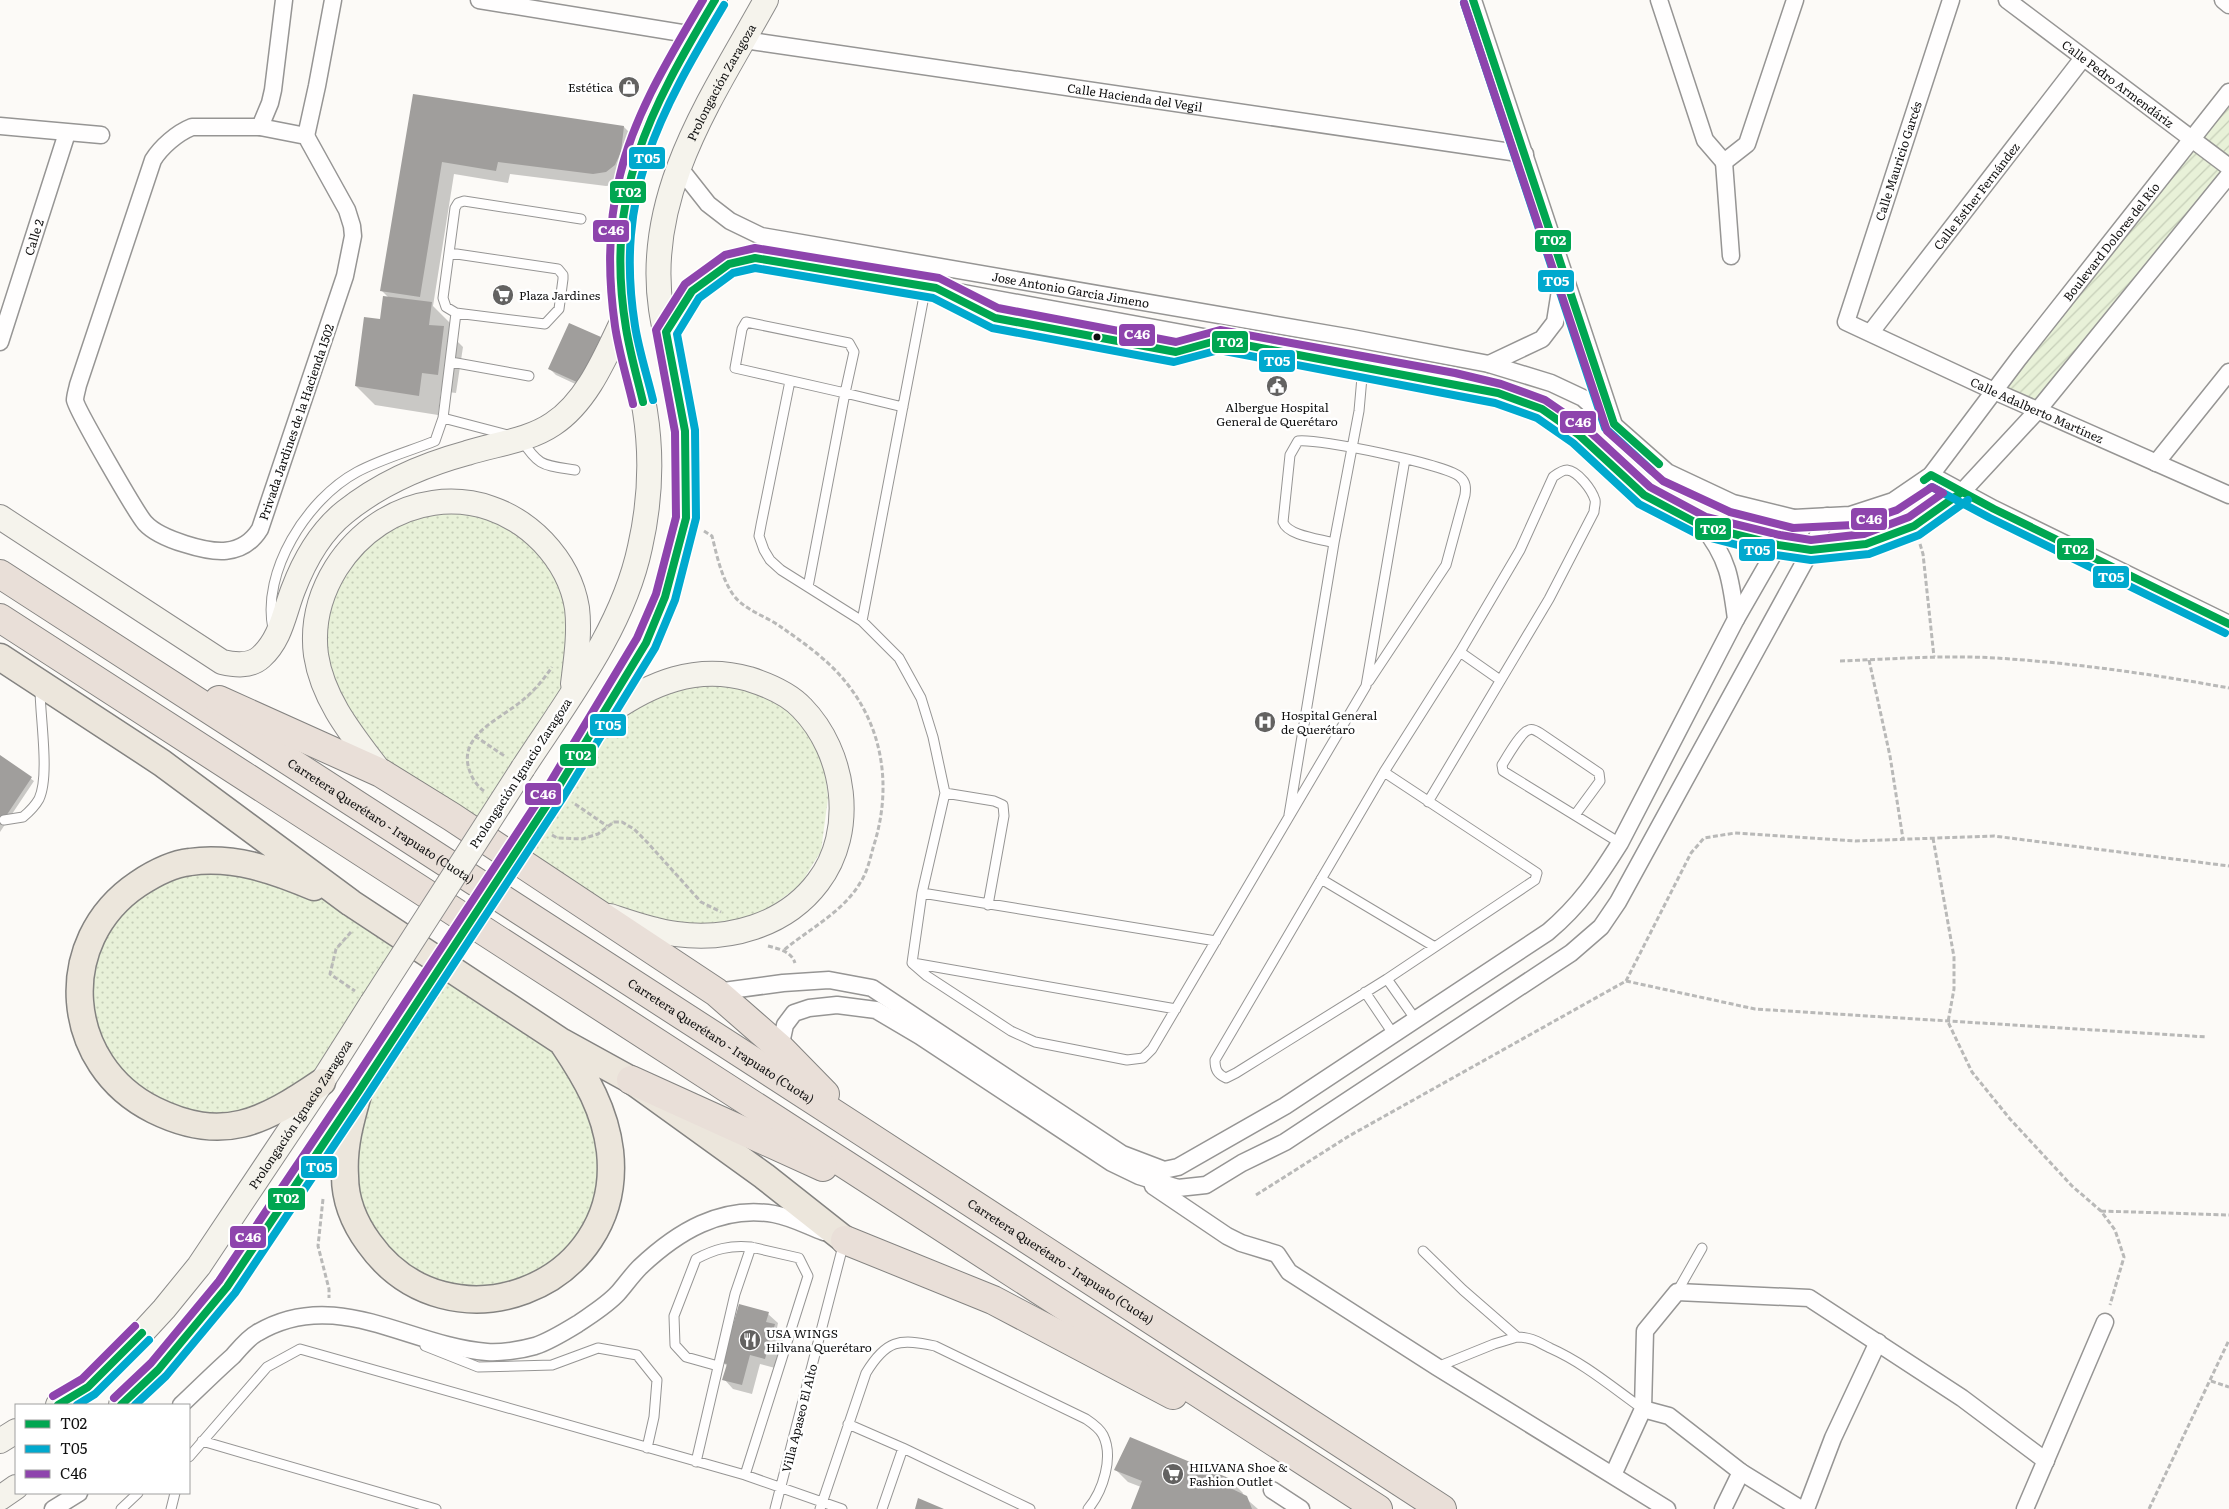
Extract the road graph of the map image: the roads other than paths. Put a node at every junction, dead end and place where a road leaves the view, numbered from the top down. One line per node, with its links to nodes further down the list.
1 (284, 0): 18 (street)
2 (333, 0): 21 (street)
3 (480, 0): 13 (street)
4 (715, 0): 13 (main road)
5 (766, 0): 14 (main road, Prolongación Zaragoza)
6 (1472, 0): 23 (street)
7 (1659, 0): 24 (street)
8 (1795, 0): 24 (street)
9 (1951, 0): 38 (street, Calle Mauricio Garcés)
10 (2008, 0): 15 (street, Calle Pedro Armendáriz)
11 (2223, 0): 12 (street)
12 (2229, 5)
13 (694, 35): 37 (main road, Prolongación Ignacio Zaragoza)
14 (744, 40): 23 (street, Calle Hacienda del Vegil); 25 (main road, Prolongación Zaragoza)
15 (2083, 58): 22 (street, Calle Pedro Armendáriz); 40 (street, Calle Esther Fernández)
16 (2229, 92): 22 (street, Boulevard Dolores del Río)
17 (0, 126): 19 (street)
18 (260, 127): 21 (street, Privada Jardines de la Hacienda 1502); 21 (street, Privada Jardines de la Hacienda 1502)
19 (67, 133): 20 (street); 41 (street, Calle 2)
20 (101, 135)
21 (306, 136)
22 (2192, 139): 26 (street, Calle Pedro Armendáriz); 48 (street, Boulevard Dolores del Río)
23 (1525, 154): 34 (street)
24 (1724, 162): 31 (street)
25 (678, 166): 29 (street, Jose Antonio Garcia Jimeno); 39 (main road)
26 (2229, 167)
27 (2229, 175): 51 (street)
28 (582, 219): 30 (lane)
29 (808, 244): 32 (street, Jose Antonio Garcia Jimeno); 33 (street)
30 (450, 253): 36 (lane); 36 (lane)
31 (1731, 256)
32 (927, 264): 35 (lane); 43 (street, Jose Antonio Garcia Jimeno)
33 (806, 268): 35 (street, Jose Antonio Garcia Jimeno); 39 (street, Jose Antonio Garcia Jimeno)
34 (1563, 276): 43 (street); 53 (street)
35 (931, 288): 44 (street, Jose Antonio Garcia Jimeno); 50 (lane)
36 (456, 313): 42 (lane)
37 (624, 318): 54 (main road); 82 (main road, Prolongación Ignacio Zaragoza)
38 (1846, 322): 40 (street, Calle Adalberto Martínez)
39 (666, 332): 83 (main road)
40 (1871, 332): 48 (street, Calle Adalberto Martínez)
41 (0, 342)
42 (451, 362): 46 (lane); 52 (lane)
43 (1489, 364): 53 (street, Jose Antonio Garcia Jimeno)
44 (1364, 366): 55 (lane); 65 (street, Jose Antonio Garcia Jimeno)
45 (2229, 372): 57 (street)
46 (529, 376)
47 (790, 381): 49 (lane); 49 (lane); 70 (lane)
48 (1994, 391): 51 (street, Calle Adalberto Martínez); 59 (street, Boulevard Dolores del Río)
49 (845, 393): 50 (lane); 70 (lane)
50 (903, 407): 73 (lane)
51 (2038, 410): 57 (street, Calle Adalberto Martínez); 60 (street)
52 (443, 418): 54 (lane); 75 (lane)
53 (1614, 424): 64 (street, Jose Antonio Garcia Jimeno)
54 (520, 439): 58 (lane); 75 (main road)
55 (1352, 448): 56 (lane); 66 (lane); 66 (lane)
56 (1405, 459): 81 (lane); 81 (lane)
57 (2156, 463): 61 (street, Calle Adalberto Martínez)
58 (575, 470)
59 (1932, 475): 60 (street); 62 (street, Boulevard Dolores del Río)
60 (1962, 492): 68 (street); 74 (street)
61 (2229, 495)
62 (1827, 516): 64 (street, Boulevard Dolores del Río); 68 (street)
63 (0, 517): 75 (main road)
64 (1794, 518): 67 (street)
65 (1702, 526): 67 (street); 72 (street)
66 (1334, 543): 90 (lane)
67 (1778, 546): 68 (street); 72 (street)
68 (1811, 550): 113 (street)
69 (0, 574): 78 (highway, Carretera Querétaro - Irapuato (Cuota))
70 (808, 586): 73 (lane)
71 (0, 618): 114 (highway)
72 (1736, 619): 91 (street)
73 (862, 621): 86 (lane)
74 (2229, 624)
75 (276, 639)
76 (1460, 652): 79 (lane); 79 (lane); 84 (lane)
77 (0, 657): 80 (main road)
78 (134, 661): 85 (highway); 111 (highway, Carretera Querétaro - Irapuato (Cuota))
79 (1500, 680): 87 (lane)
80 (40, 683): 89 (lane); 94 (main road)
81 (1366, 686): 90 (lane)
82 (572, 693): 85 (main road); 109 (main road, Prolongación Ignacio Zaragoza, bridge)
83 (602, 717): 96 (main road); 110 (main road, bridge)
84 (1384, 772): 87 (lane); 92 (lane)
85 (380, 773): 96 (highway)
86 (945, 793): 93 (lane); 95 (lane)
87 (1428, 802): 98 (lane)
88 (1575, 815): 88 (lane); 91 (lane)
89 (4, 820)
90 (1288, 820): 97 (lane)
91 (1620, 843): 104 (street)
92 (1321, 879): 98 (lane); 102 (lane)
93 (922, 893): 95 (lane); 99 (lane)
94 (350, 903): 106 (main road); 109 (main road)
95 (988, 905): 97 (lane)
96 (589, 909): 101 (highway)
97 (1216, 941): 103 (lane)
98 (1435, 947): 100 (lane)
99 (912, 963): 103 (lane); 103 (lane)
100 (1387, 978): 102 (lane); 104 (lane)
101 (716, 992): 107 (highway); 112 (street)
102 (1365, 992): 105 (lane)
103 (1176, 1009)
104 (1416, 1020): 105 (street)
105 (1394, 1035): 112 (street)
106 (562, 1042): 108 (main road); 110 (main road)
107 (780, 1048): 111 (highway); 113 (street)
108 (630, 1080): 114 (highway); 115 (main road)
109 (322, 1082): 126 (main road, Prolongación Ignacio Zaragoza)
110 (359, 1091): 127 (main road)
111 (858, 1129): 162 (highway, Carretera Querétaro - Irapuato (Cuota))
112 (1122, 1154): 113 (street)
113 (1139, 1176): 125 (street)
114 (908, 1206): 142 (highway)
115 (844, 1240): 120 (street); 142 (highway); 143 (lane, Villa Apaseo El Alto)
116 (751, 1247): 124 (lane); 124 (lane); 141 (lane)
117 (1702, 1248): 119 (lane)
118 (1423, 1251): 122 (lane)
119 (1678, 1292): 123 (street); 129 (street)
120 (353, 1317): 128 (street); 134 (lane)
121 (2105, 1322): 137 (street)
122 (1517, 1337): 125 (lane); 129 (lane)
123 (1878, 1342): 137 (street); 166 (street)
124 (718, 1366): 138 (lane)
125 (1437, 1367): 140 (street)
126 (60, 1404)
127 (122, 1404)
128 (182, 1404)
129 (1643, 1409): 139 (street); 140 (street)
130 (848, 1424): 135 (lane); 150 (lane); 159 (lane)
131 (15, 1432): 132 (main road)
132 (0, 1441)
133 (202, 1441): 134 (lane); 136 (lane); 154 (lane)
134 (647, 1448): 138 (lane)
135 (903, 1448): 157 (lane); 158 (lane)
136 (190, 1455)
137 (2046, 1461): 167 (street)
138 (696, 1462): 141 (lane)
139 (1741, 1472): 164 (street); 165 (street)
140 (1613, 1475): 163 (street)
141 (745, 1476): 143 (lane)
142 (1341, 1484): 161 (highway)
143 (781, 1486): 150 (lane); 155 (lane, Villa Apaseo El Alto)
144 (15, 1488): 149 (main road)
145 (1272, 1490): 160 (street)
146 (77, 1494): 151 (street)
147 (137, 1494): 152 (lane)
148 (175, 1494): 153 (lane)
149 (0, 1498)
150 (821, 1505): 156 (lane)
151 (53, 1509)
152 (121, 1509)
153 (171, 1509)
154 (436, 1509)
155 (775, 1509)
156 (842, 1509)
157 (882, 1509)
158 (1030, 1509)
159 (1088, 1509)
160 (1301, 1509)
161 (1378, 1509)
162 (1442, 1509)
163 (1667, 1509)
164 (1723, 1509)
165 (1801, 1509)
166 (1806, 1509)
167 (2025, 1509)

